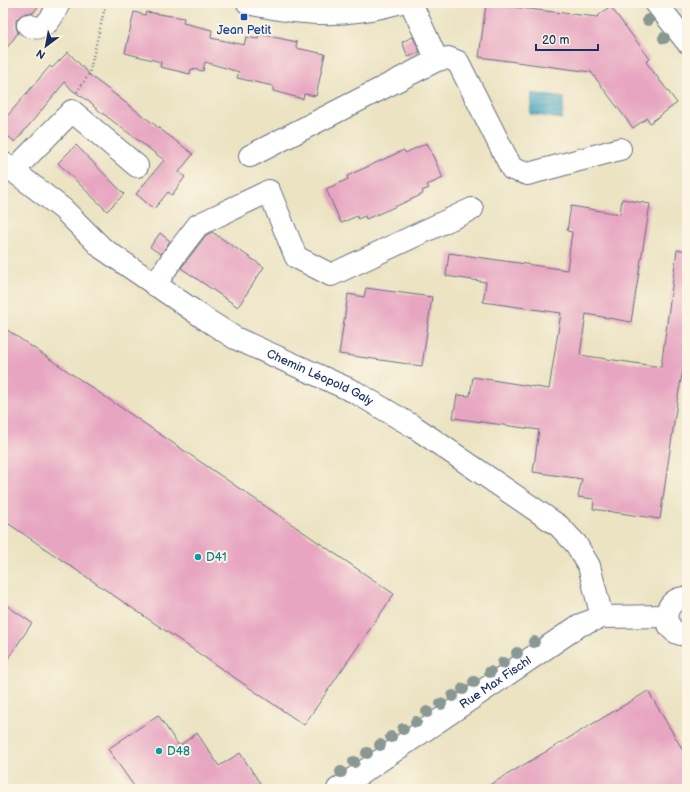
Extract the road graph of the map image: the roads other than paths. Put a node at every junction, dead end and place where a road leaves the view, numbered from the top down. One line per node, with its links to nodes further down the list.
1 (59, 3): 6 (street)
2 (248, 3): 3 (street)
3 (398, 3)
4 (411, 3): 8 (street)
5 (656, 3): 7 (street)
6 (28, 25)
7 (687, 42)
8 (437, 60): 9 (street); 10 (street)
9 (620, 149)
10 (250, 156)
11 (137, 166): 12 (street)
12 (8, 167): 14 (street, Chemin Léopold Galy)
13 (472, 209): 14 (street)
14 (155, 285): 16 (street, Chemin Léopold Galy)
15 (687, 598): 17 (street)
16 (602, 616): 17 (street, Rue Max Fischl); 19 (street, Rue Max Fischl)
17 (666, 616): 18 (street)
18 (687, 634)
19 (338, 789)

